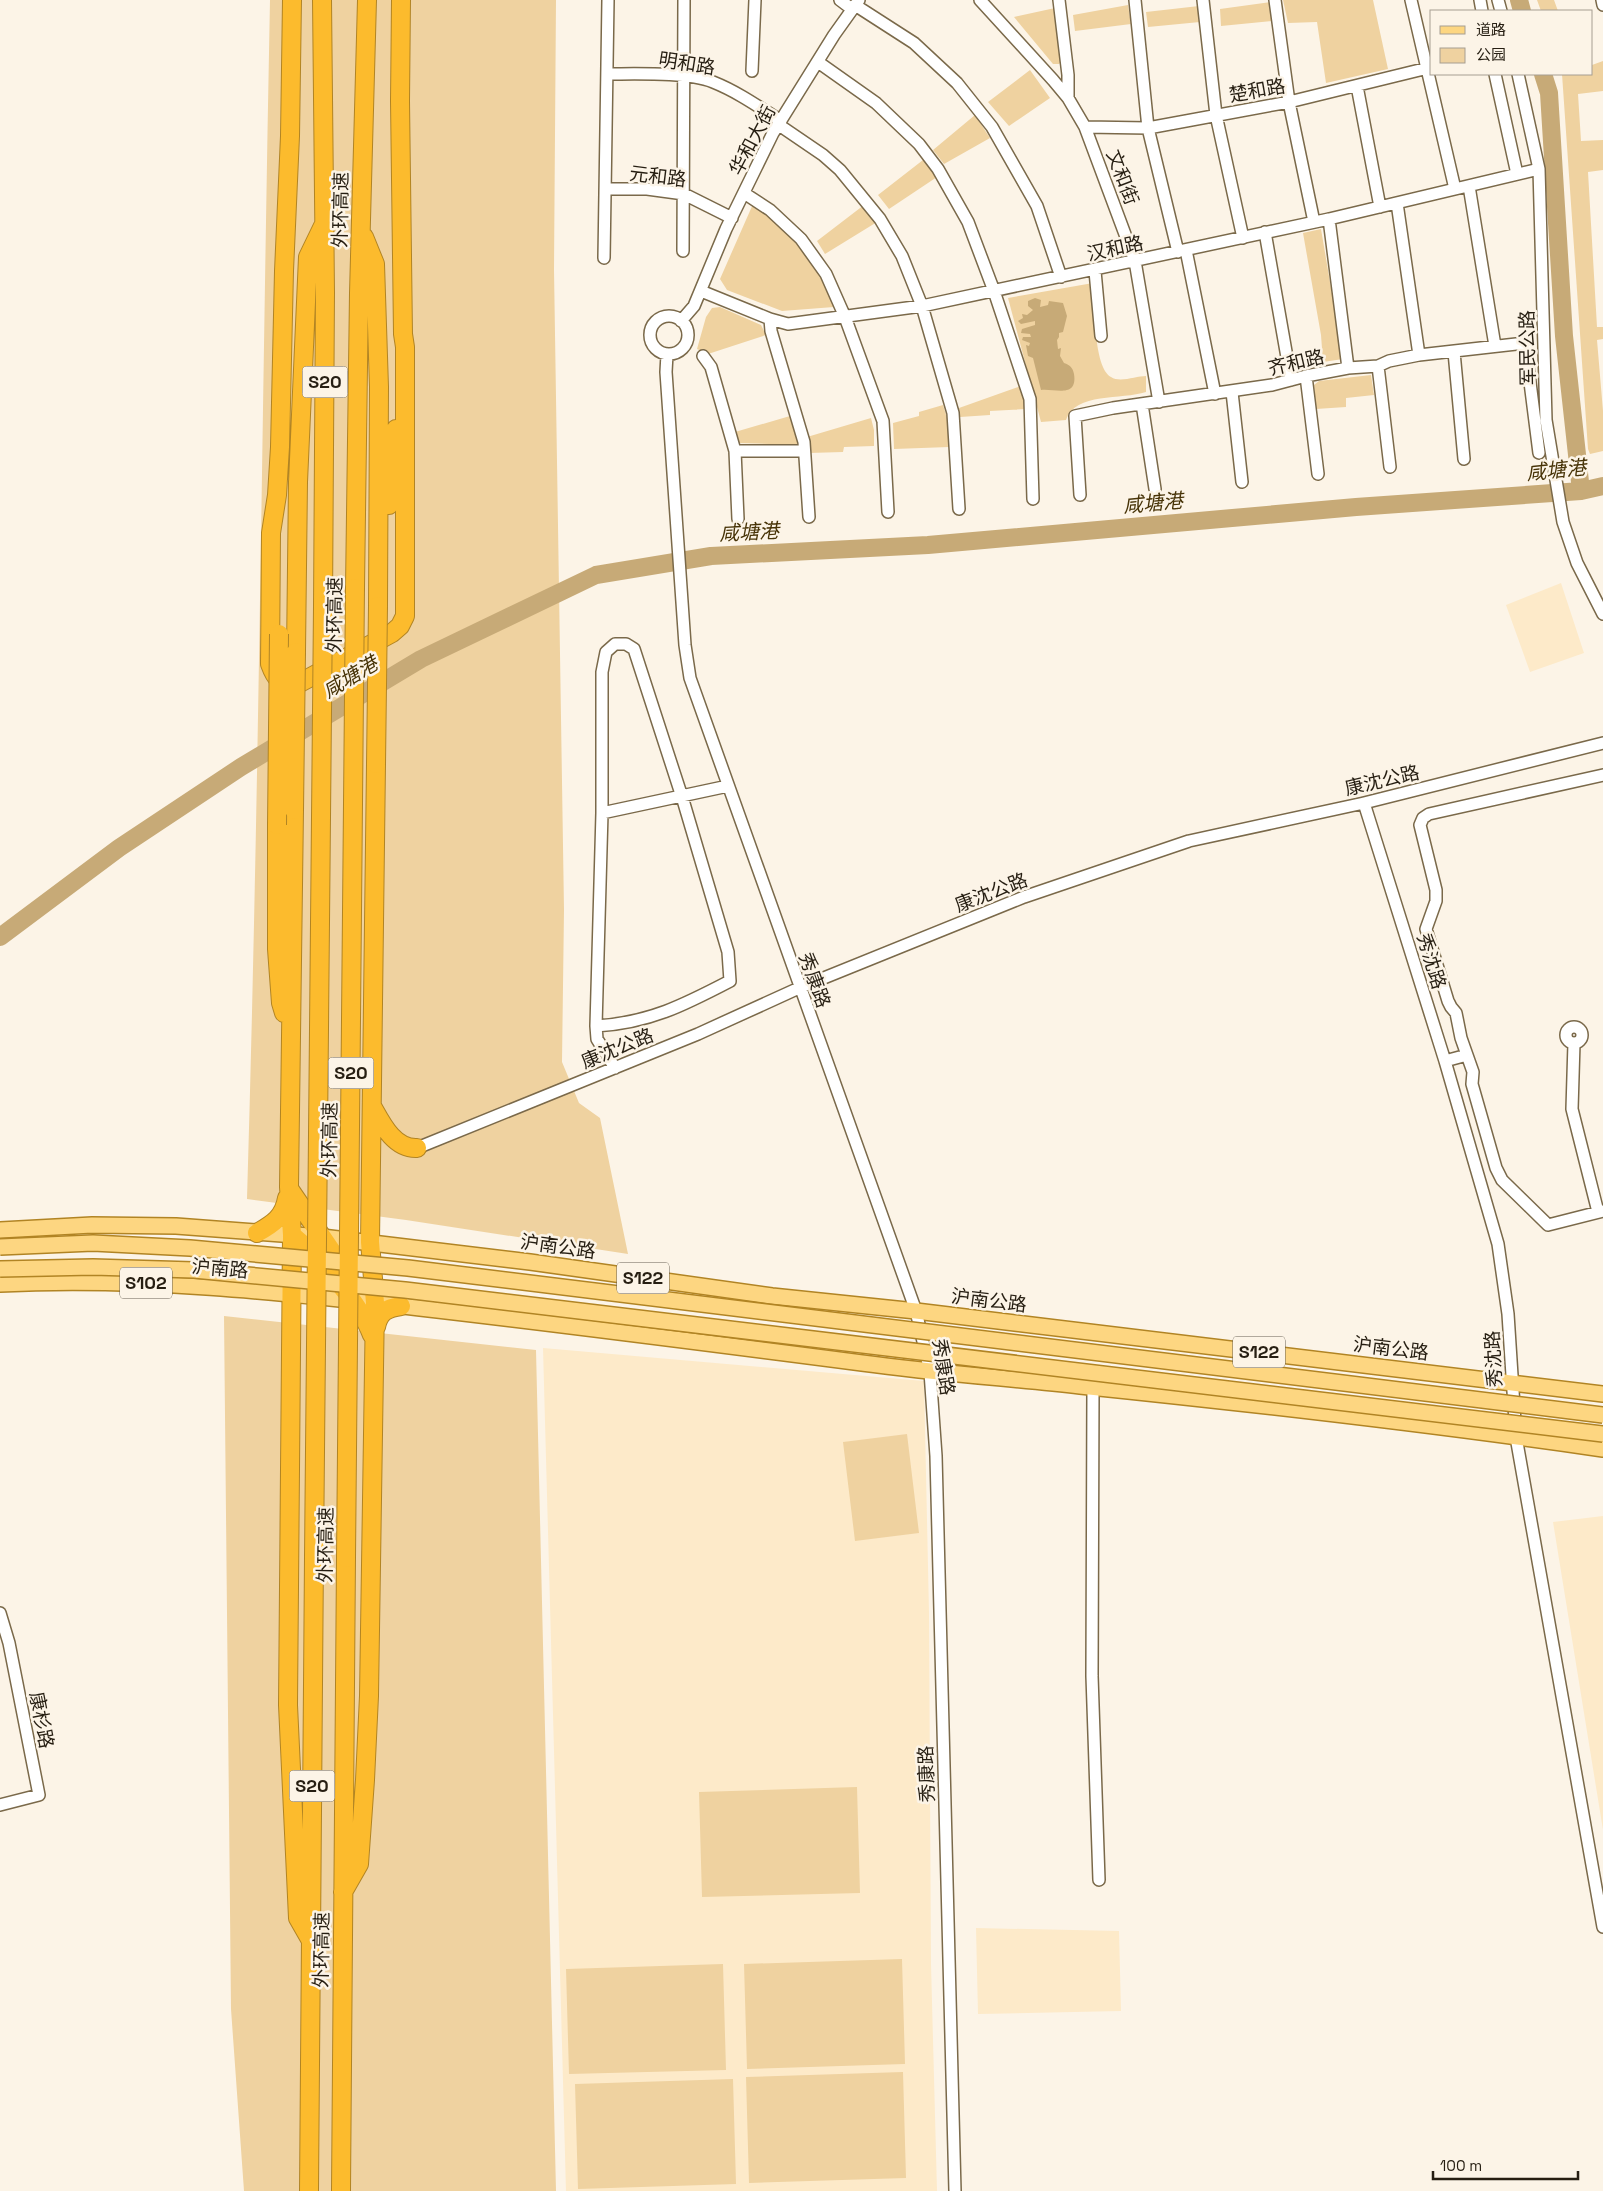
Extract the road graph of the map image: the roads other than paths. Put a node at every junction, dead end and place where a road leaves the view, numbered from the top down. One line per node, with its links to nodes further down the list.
1 (292, 0): 86 (highway)
2 (322, 0): 45 (highway, 外环高速 / S20)
3 (367, 0): 46 (highway, 外环高速 / S20)
4 (401, 0): 61 (highway)
5 (608, 0): 21 (street)
6 (684, 0): 25 (street)
7 (754, 0): 20 (street)
8 (840, 0): 16 (street)
9 (980, 0): 27 (street, 文和街)
10 (1059, 0): 27 (street)
11 (1135, 0): 32 (street)
12 (1203, 0): 29 (street)
13 (1275, 0): 28 (street)
14 (1411, 0): 19 (street)
15 (1602, 0): 17 (street)
16 (855, 5): 18 (street, 华和大街); 54 (street)
17 (1603, 5)
18 (818, 62): 30 (street, 华和大街); 56 (street)
19 (1429, 68): 26 (street, 楚和路)
20 (752, 71)
21 (608, 74): 25 (street, 明和路); 36 (street)
22 (1431, 75): 37 (street)
23 (1495, 75): 34 (street)
24 (1518, 75): 33 (street, 军民公路)
25 (684, 77): 30 (street, 明和路); 39 (street)
26 (1357, 86): 28 (street, 楚和路); 41 (street)
27 (1068, 98): 31 (street, 文和街)
28 (1289, 102): 29 (street, 楚和路); 44 (street)
29 (1216, 115): 32 (street, 楚和路); 48 (street)
30 (780, 123): 38 (street, 华和大街); 57 (street, 明和路)
31 (1085, 127): 32 (street, 楚和路); 52 (street, 文和街)
32 (1148, 128): 50 (street)
33 (1539, 169): 34 (street, 汉和路); 94 (street, 军民公路)
34 (1517, 174): 35 (street, 汉和路)
35 (1469, 186): 37 (street, 汉和路); 63 (street)
36 (606, 189): 39 (street, 元和路); 51 (street)
37 (1455, 189): 40 (street, 汉和路)
38 (744, 193): 42 (street, 华和大街); 58 (street)
39 (684, 194): 42 (street, 元和路); 49 (street)
40 (1398, 203): 41 (street, 汉和路); 66 (street)
41 (1380, 207): 43 (street, 汉和路)
42 (732, 218): 55 (street, 华和大街)
43 (1329, 219): 44 (street, 汉和路); 69 (street)
44 (1314, 222): 47 (street, 汉和路)
45 (325, 223): 76 (highway); 141 (highway, 外环高速 / S20, bridge)
46 (361, 229): 93 (highway); 139 (highway, 外环高速 / S20, bridge)
47 (1265, 232): 48 (street, 汉和路); 71 (street)
48 (1243, 238): 50 (street, 汉和路)
49 (683, 251)
50 (1182, 251): 52 (street, 汉和路); 73 (street)
51 (604, 258)
52 (1135, 262): 53 (street, 汉和路); 74 (street, 文和街)
53 (1095, 270): 54 (street, 汉和路); 62 (street)
54 (1061, 278): 56 (street, 汉和路)
55 (701, 291): 59 (street, 汉和路); 60 (street, 华和大街)
56 (994, 291): 57 (street, 汉和路); 87 (street)
57 (922, 306): 58 (street, 汉和路); 88 (street, 明和路)
58 (845, 317): 59 (street, 汉和路); 89 (street)
59 (770, 320): 78 (street)
60 (681, 321): 65 (street); 65 (street)
61 (403, 334): 86 (highway); 93 (highway)
62 (1101, 336)
63 (1495, 346): 64 (street, 齐和路); 79 (street, 齐和路)
64 (1454, 352): 66 (street, 齐和路); 80 (street)
65 (667, 354): 97 (street, 秀康路)
66 (1419, 355): 68 (street, 齐和路)
67 (704, 356): 77 (street)
68 (1378, 366): 69 (street, 齐和路); 81 (street)
69 (1348, 368): 70 (street, 齐和路)
70 (1306, 376): 71 (street, 齐和路); 82 (street)
71 (1290, 380): 72 (street, 齐和路)
72 (1232, 392): 73 (street, 齐和路); 83 (street)
73 (1215, 394): 74 (street, 齐和路)
74 (1159, 402): 75 (street, 齐和路)
75 (1142, 404): 84 (street); 85 (street, 齐和路)
76 (299, 450): 92 (highway); 103 (highway, bridge)
77 (735, 451): 78 (street); 91 (street)
78 (804, 451): 90 (street)
79 (1539, 453)
80 (1464, 458)
81 (1390, 467)
82 (1318, 474)
83 (1242, 482)
84 (1155, 489)
85 (1080, 495)
86 (278, 496): 92 (highway)
87 (1033, 499)
88 (959, 509)
89 (888, 512)
90 (809, 516)
91 (738, 519)
92 (280, 526): 103 (highway, bridge)
93 (378, 549): 110 (highway, bridge)
94 (1603, 614)
95 (1603, 743): 99 (street, 康沈公路)
96 (1603, 775): 104 (street)
97 (728, 786): 98 (street); 101 (street, 秀康路)
98 (682, 796): 100 (street); 100 (street); 102 (street)
99 (1364, 803): 101 (street, 康沈公路); 106 (street, 秀沈路)
100 (602, 813): 102 (street)
101 (799, 988): 109 (street, 康沈公路); 126 (street, 秀康路)
102 (596, 1026): 109 (street)
103 (291, 1037): 112 (highway)
104 (1462, 1038): 106 (street); 107 (street)
105 (1574, 1043): 113 (street)
106 (1440, 1045): 108 (street, 秀沈路)
107 (1467, 1055): 108 (street); 113 (street)
108 (1445, 1061): 129 (street, 秀沈路)
109 (615, 1068): 111 (street, 康沈公路)
110 (372, 1106): 111 (highway); 118 (highway)
111 (417, 1148)
112 (289, 1188): 115 (highway); 116 (highway); 117 (highway)
113 (1601, 1212)
114 (0, 1230): 115 (main road, 沪南路)
115 (257, 1233): 116 (main road, 沪南路)
116 (292, 1235): 117 (main road, 沪南路); 122 (highway); 123 (highway)
117 (322, 1237): 118 (main road, 沪南路); 124 (highway)
118 (370, 1242): 124 (highway); 126 (main road, 沪南公路 / S122)
119 (0, 1247): 132 (main road, bridge)
120 (0, 1269): 133 (main road, bridge)
121 (0, 1284): 122 (main road, 沪南路 / S102)
122 (291, 1295): 123 (main road, 沪南路 / S102); 141 (highway)
123 (351, 1300): 124 (main road, 沪南路 / S102); 127 (highway)
124 (375, 1303): 125 (main road); 127 (highway)
125 (401, 1306): 127 (highway); 128 (main road)
126 (916, 1311): 128 (street, 秀康路); 129 (main road, 沪南公路 / S122)
127 (373, 1337): 139 (highway)
128 (930, 1372): 130 (main road); 144 (street, 秀康路)
129 (1512, 1382): 131 (main road, 沪南公路 / S122); 134 (street, 秀沈路)
130 (1093, 1387): 134 (main road); 138 (street)
131 (1603, 1394)
132 (1603, 1415)
133 (1603, 1434)
134 (1516, 1437): 135 (main road); 140 (street, 秀沈路)
135 (1603, 1449)
136 (0, 1613): 137 (street, 康杉路)
137 (0, 1805)
138 (1099, 1880)
139 (343, 1892): 143 (highway, 外环高速 / S20)
140 (1603, 1927)
141 (310, 1939): 142 (highway, 外环高速 / S20)
142 (309, 2191)
143 (341, 2191)
144 (955, 2191)

